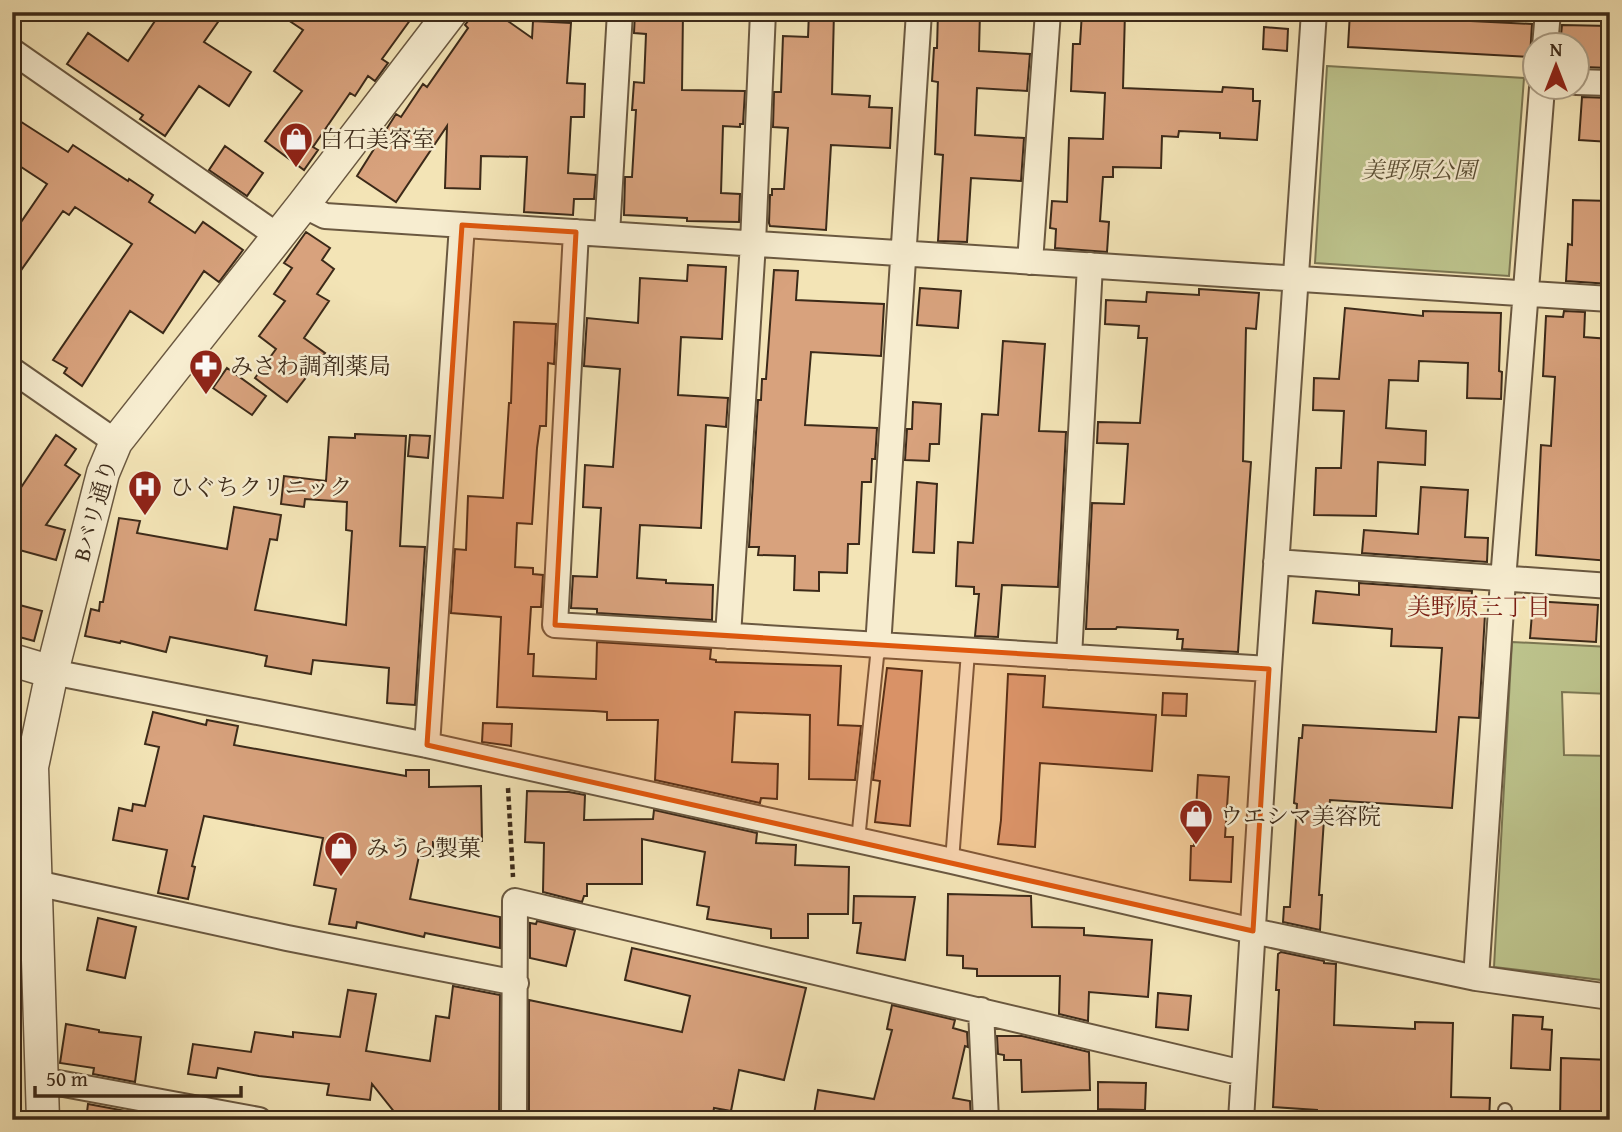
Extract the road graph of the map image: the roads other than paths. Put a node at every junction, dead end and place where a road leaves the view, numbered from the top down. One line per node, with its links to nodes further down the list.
1 (620, 12): 16 (street)
2 (763, 12): 18 (street)
3 (919, 12): 19 (street)
4 (1048, 12): 20 (street)
5 (1314, 12): 22 (street)
6 (1548, 12): 8 (street)
7 (447, 14): 13 (street, Bバリ通り)
8 (1546, 32)
9 (12, 51): 17 (street)
10 (1590, 82): 11 (street)
11 (1610, 83)
12 (1541, 102): 23 (street)
13 (303, 205): 14 (street); 17 (street, Bバリ通り)
14 (462, 225): 15 (street); 37 (street)
15 (576, 232): 16 (street); 30 (street)
16 (607, 234): 18 (street)
17 (278, 236): 26 (street, Bバリ通り)
18 (753, 243): 19 (street); 30 (street)
19 (905, 253): 20 (street); 31 (street)
20 (1030, 262): 21 (street)
21 (1090, 265): 22 (street); 33 (street)
22 (1297, 279): 23 (street); 27 (street)
23 (1526, 294): 24 (street); 28 (street)
24 (1610, 299)
25 (12, 370): 26 (street)
26 (116, 442): 36 (street, Bバリ通り)
27 (1276, 562): 28 (street); 35 (street)
28 (1503, 580): 29 (street); 42 (street)
29 (1610, 586)
30 (728, 636): 31 (street)
31 (878, 647): 32 (street); 38 (lane)
32 (968, 652): 33 (street); 39 (lane)
33 (1069, 657): 35 (street)
34 (12, 660): 36 (street)
35 (1269, 669): 41 (street)
36 (52, 672): 37 (street); 40 (street, Bバリ通り)
37 (427, 745): 38 (street)
38 (858, 840): 39 (street)
39 (952, 861): 41 (street)
40 (36, 883): 43 (street); 47 (street, Bバリ通り)
41 (1253, 931): 42 (street); 46 (street)
42 (1476, 978): 44 (street)
43 (516, 983): 45 (street); 50 (street)
44 (1610, 997)
45 (981, 1010): 46 (street); 51 (street)
46 (1243, 1073): 52 (street)
47 (41, 1080): 48 (street, Bバリ通り); 49 (street)
48 (43, 1120)
49 (259, 1120)
50 (514, 1120)
51 (986, 1120)
52 (1241, 1120)

